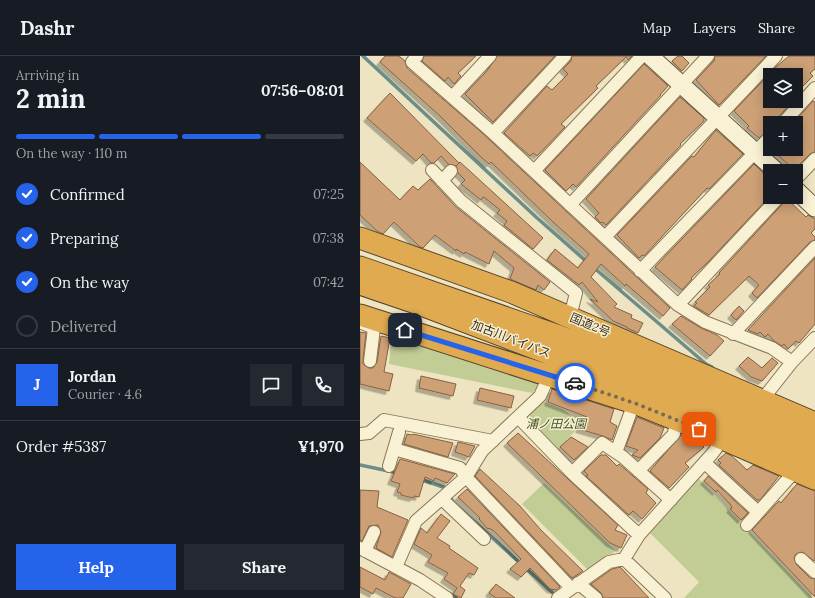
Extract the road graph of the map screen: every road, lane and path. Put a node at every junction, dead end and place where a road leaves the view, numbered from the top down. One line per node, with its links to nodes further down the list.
1 (417, 56): 10 (street)
2 (490, 56): 10 (street)
3 (565, 56): 13 (street)
4 (642, 56): 20 (street)
5 (650, 56): 8 (street)
6 (708, 56): 8 (street)
7 (776, 56): 12 (street)
8 (681, 85): 12 (street); 25 (street)
9 (815, 88): 11 (street)
10 (452, 97): 13 (street)
11 (789, 116)
12 (718, 118): 15 (street); 27 (street)
13 (493, 133): 20 (street)
14 (763, 144): 15 (street)
15 (756, 152): 17 (street); 32 (street)
16 (815, 159): 21 (street)
17 (769, 164)
18 (432, 170): 22 (street)
19 (451, 171): 22 (street)
20 (534, 172): 25 (street)
21 (803, 172)
22 (442, 181): 37 (street)
23 (803, 197): 26 (street)
24 (773, 204): 35 (street)
25 (570, 205): 27 (street)
26 (815, 208)
27 (605, 237): 32 (street)
28 (360, 238): 37 (highway, 国道2号)
29 (815, 247): 39 (street)
30 (360, 248): 43 (highway)
31 (360, 268): 43 (highway, 加古川バイパス)
32 (640, 271): 35 (street)
33 (360, 284): 47 (highway, 加古川バイパス)
34 (360, 301): 47 (highway)
35 (678, 306): 39 (street)
36 (360, 315): 44 (highway)
37 (570, 317): 45 (highway, 国道2号)
38 (360, 322): 41 (street)
39 (733, 334): 42 (street)
40 (815, 338): 42 (street)
41 (370, 361)
42 (792, 362): 45 (street)
43 (639, 367): 54 (highway, 加古川バイパス)
44 (549, 376): 46 (highway); 48 (street)
45 (766, 394): 49 (highway, 国道2号)
46 (634, 403): 47 (highway); 55 (street)
47 (684, 414): 52 (highway); 57 (highway, 加古川バイパス); 60 (street)
48 (518, 417): 53 (street); 62 (street)
49 (815, 423)
50 (399, 432): 56 (street)
51 (361, 434): 53 (street)
52 (723, 439): 58 (street); 61 (highway)
53 (493, 441): 63 (street)
54 (815, 444)
55 (618, 447)
56 (394, 449): 59 (street); 63 (street)
57 (815, 462)
58 (705, 463): 66 (street); 67 (street)
59 (389, 466)
60 (638, 470): 62 (street); 66 (street)
61 (795, 471): 64 (highway); 67 (street)
62 (572, 472): 70 (street)
63 (466, 477): 65 (street); 77 (street)
64 (815, 480)
65 (442, 498): 71 (street); 75 (street)
66 (671, 500): 70 (street)
67 (758, 512): 68 (street)
68 (747, 525)
69 (374, 532): 72 (street)
70 (639, 535): 73 (street)
71 (484, 539)
72 (363, 550): 75 (street)
73 (624, 559): 77 (street); 81 (street)
74 (801, 559): 76 (street)
75 (396, 567): 79 (street)
76 (815, 572)
77 (574, 585): 78 (street); 80 (street)
78 (558, 597)
79 (447, 598)
80 (596, 598)
81 (665, 598)

